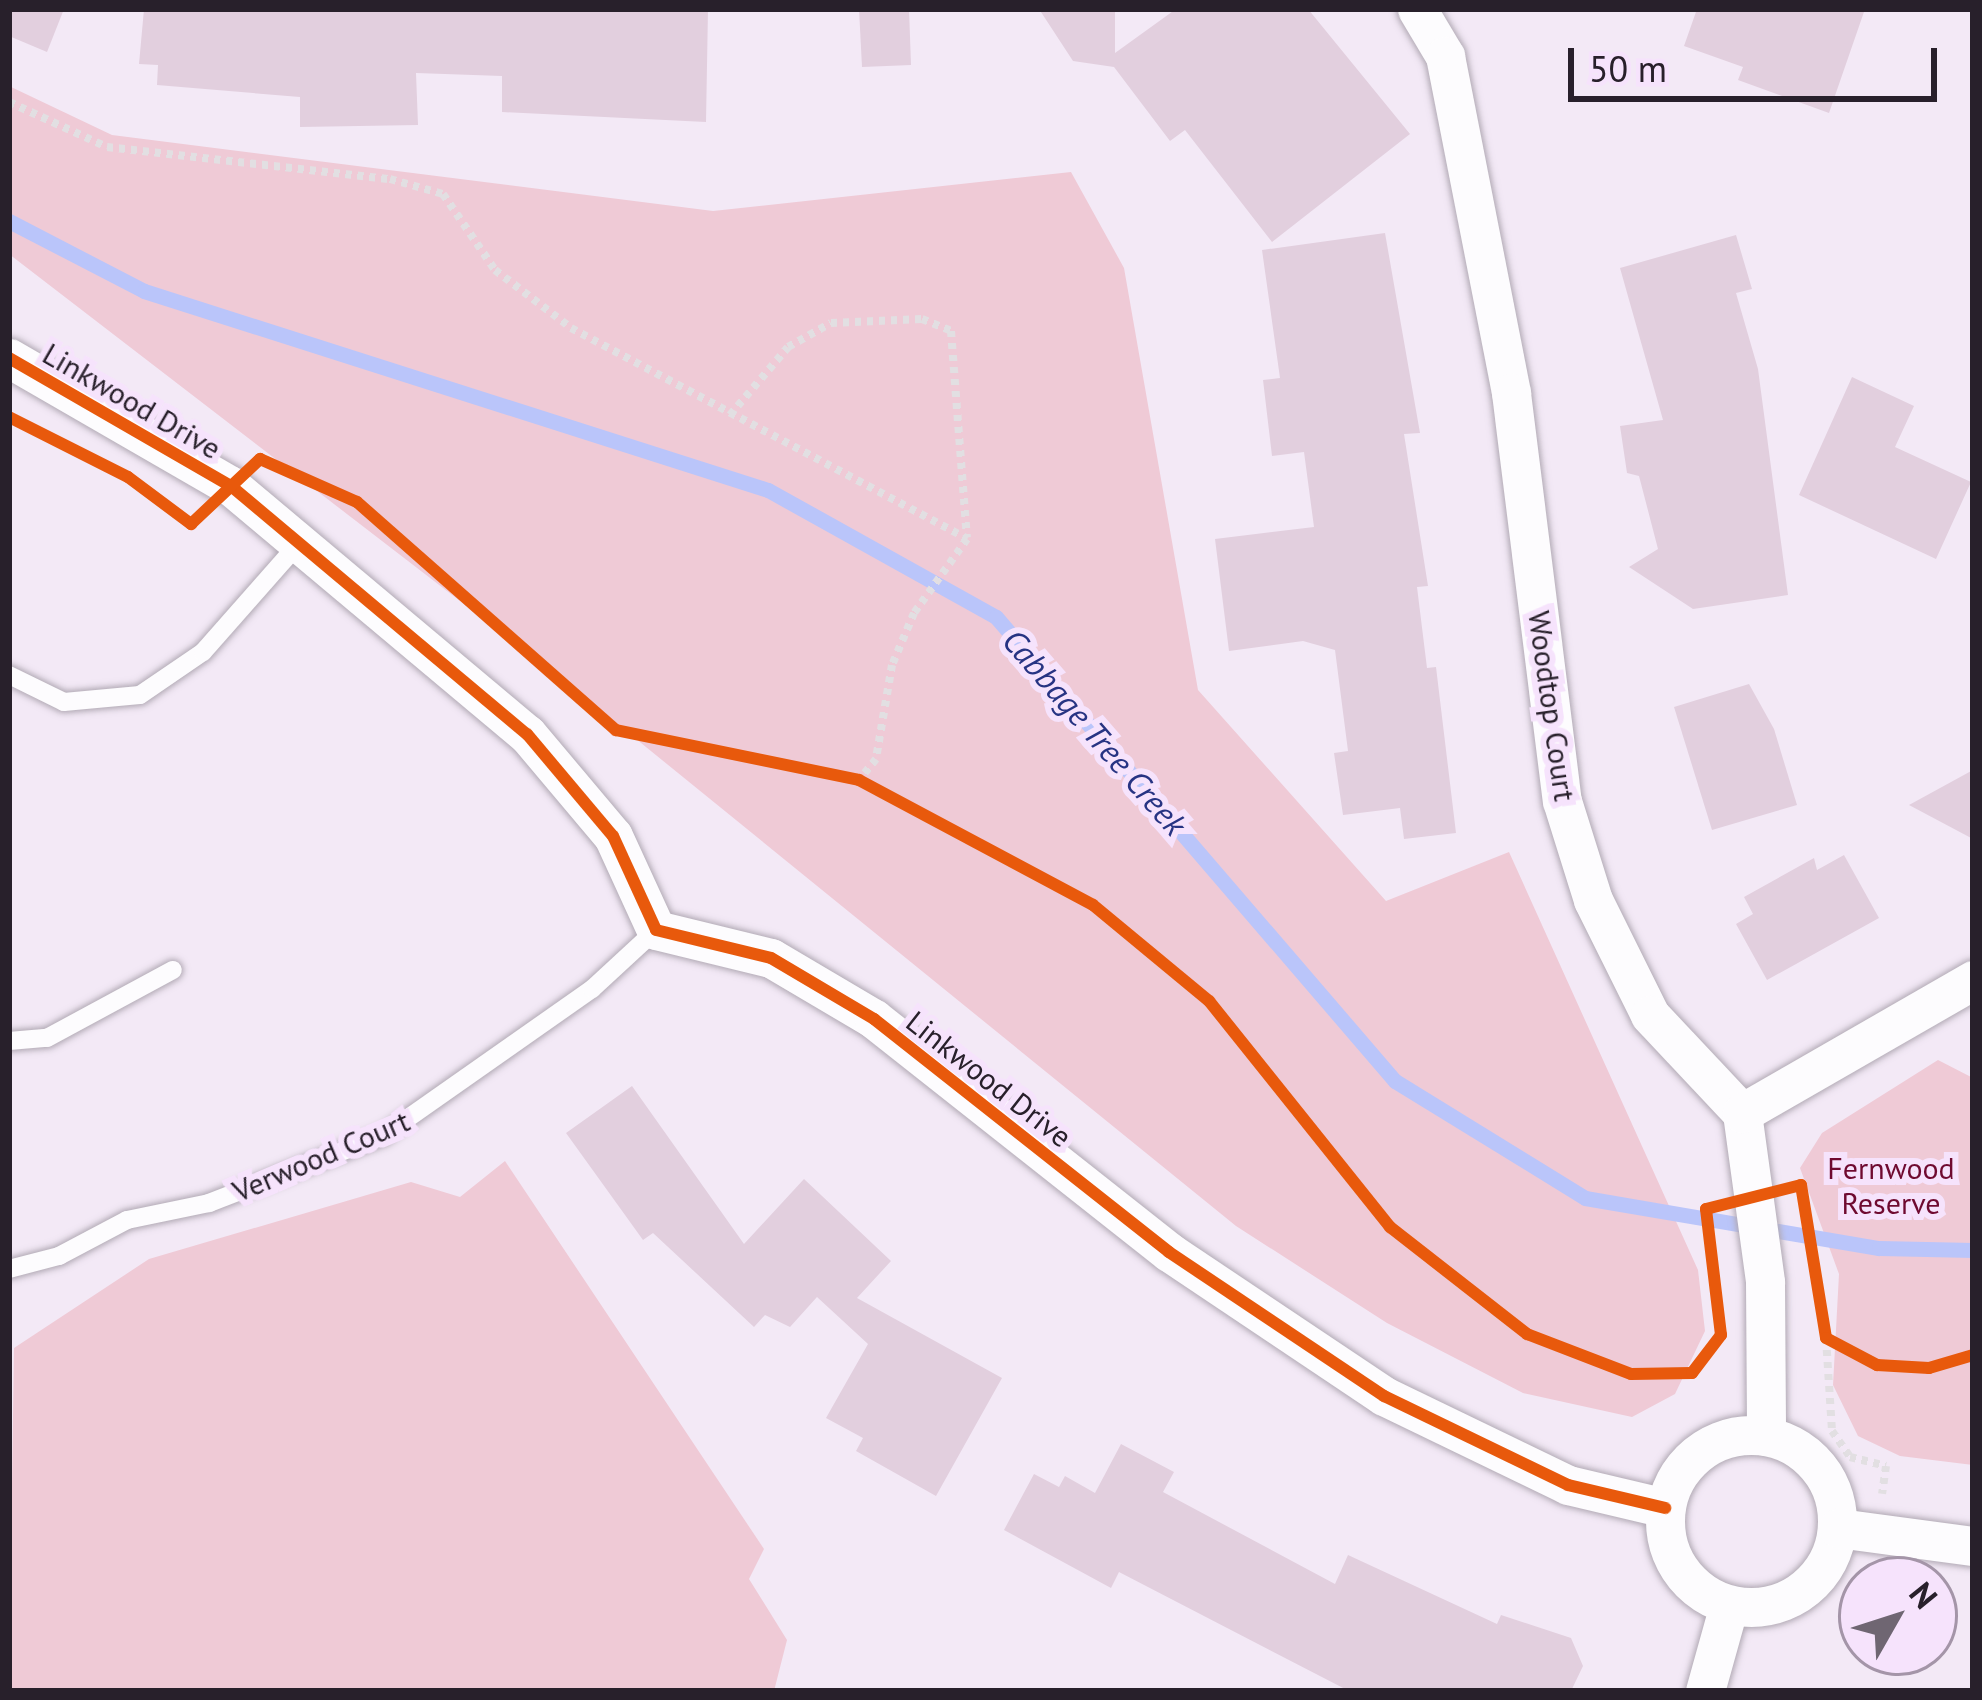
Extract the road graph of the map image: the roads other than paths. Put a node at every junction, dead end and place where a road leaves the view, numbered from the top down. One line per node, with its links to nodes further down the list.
1 (1417, 9): 9 (street, Woodtop Court)
2 (9, 358): 3 (street, Linkwood Drive)
3 (301, 541): 4 (lane); 5 (street, Linkwood Drive)
4 (9, 675)
5 (656, 929): 10 (lane, Verwood Court); 12 (street, Linkwood Drive)
6 (172, 970): 8 (lane)
7 (1973, 980): 9 (street)
8 (9, 1041)
9 (1742, 1113): 11 (street)
10 (9, 1269)
11 (1766, 1436): 12 (street); 13 (street)
12 (1665, 1508): 15 (street)
13 (1838, 1528): 14 (street); 15 (street)
14 (1973, 1546)
15 (1729, 1605): 16 (street)
16 (1705, 1691)

